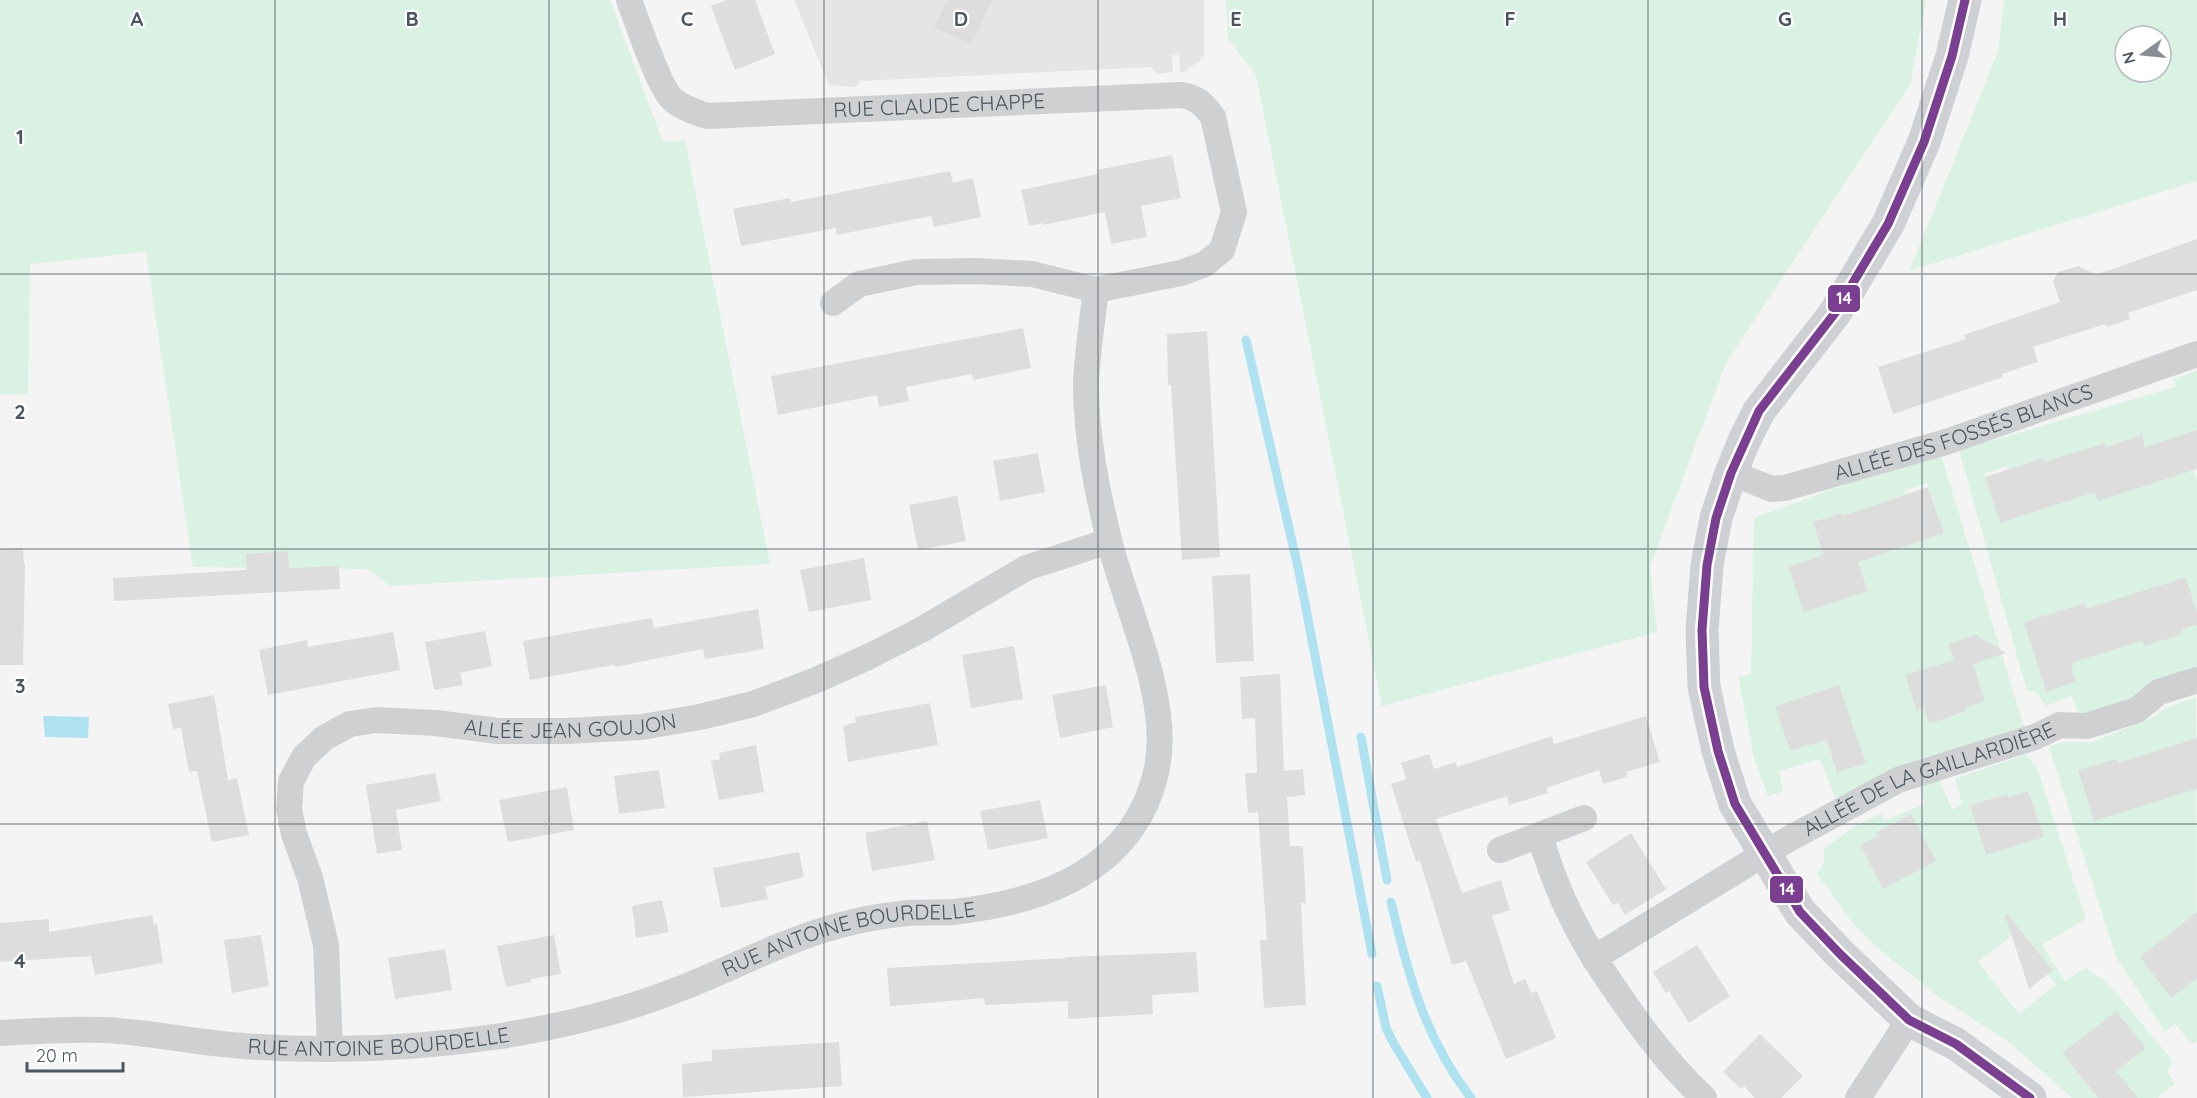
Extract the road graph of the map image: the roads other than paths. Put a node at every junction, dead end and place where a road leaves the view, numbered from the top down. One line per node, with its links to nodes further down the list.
1 (629, 0): 3 (street, RUE CLAUDE CHAPPE)
2 (1965, 0): 6 (street)
3 (1096, 290): 4 (street); 7 (street, RUE ANTOINE BOURDELLE)
4 (834, 303)
5 (2197, 354): 6 (street, ALLÉE DES FOSSÉS BLANCS)
6 (1731, 473): 12 (street)
7 (1109, 541): 16 (street, RUE ANTOINE BOURDELLE); 16 (street, ALLÉE JEAN GOUJON)
8 (2197, 680): 12 (street, ALLÉE DE LA GAILLARDIÈRE)
9 (1584, 818): 10 (street)
10 (1540, 836): 11 (street); 13 (street)
11 (1500, 850)
12 (1764, 854): 13 (street, ALLÉE DE LA GAILLARDIÈRE); 14 (street)
13 (1594, 958): 17 (street)
14 (1909, 1020): 18 (street); 19 (street)
15 (0, 1033): 16 (street, RUE ANTOINE BOURDELLE)
16 (330, 1049)
17 (1704, 1098)
18 (1858, 1098)
19 (2030, 1098)

